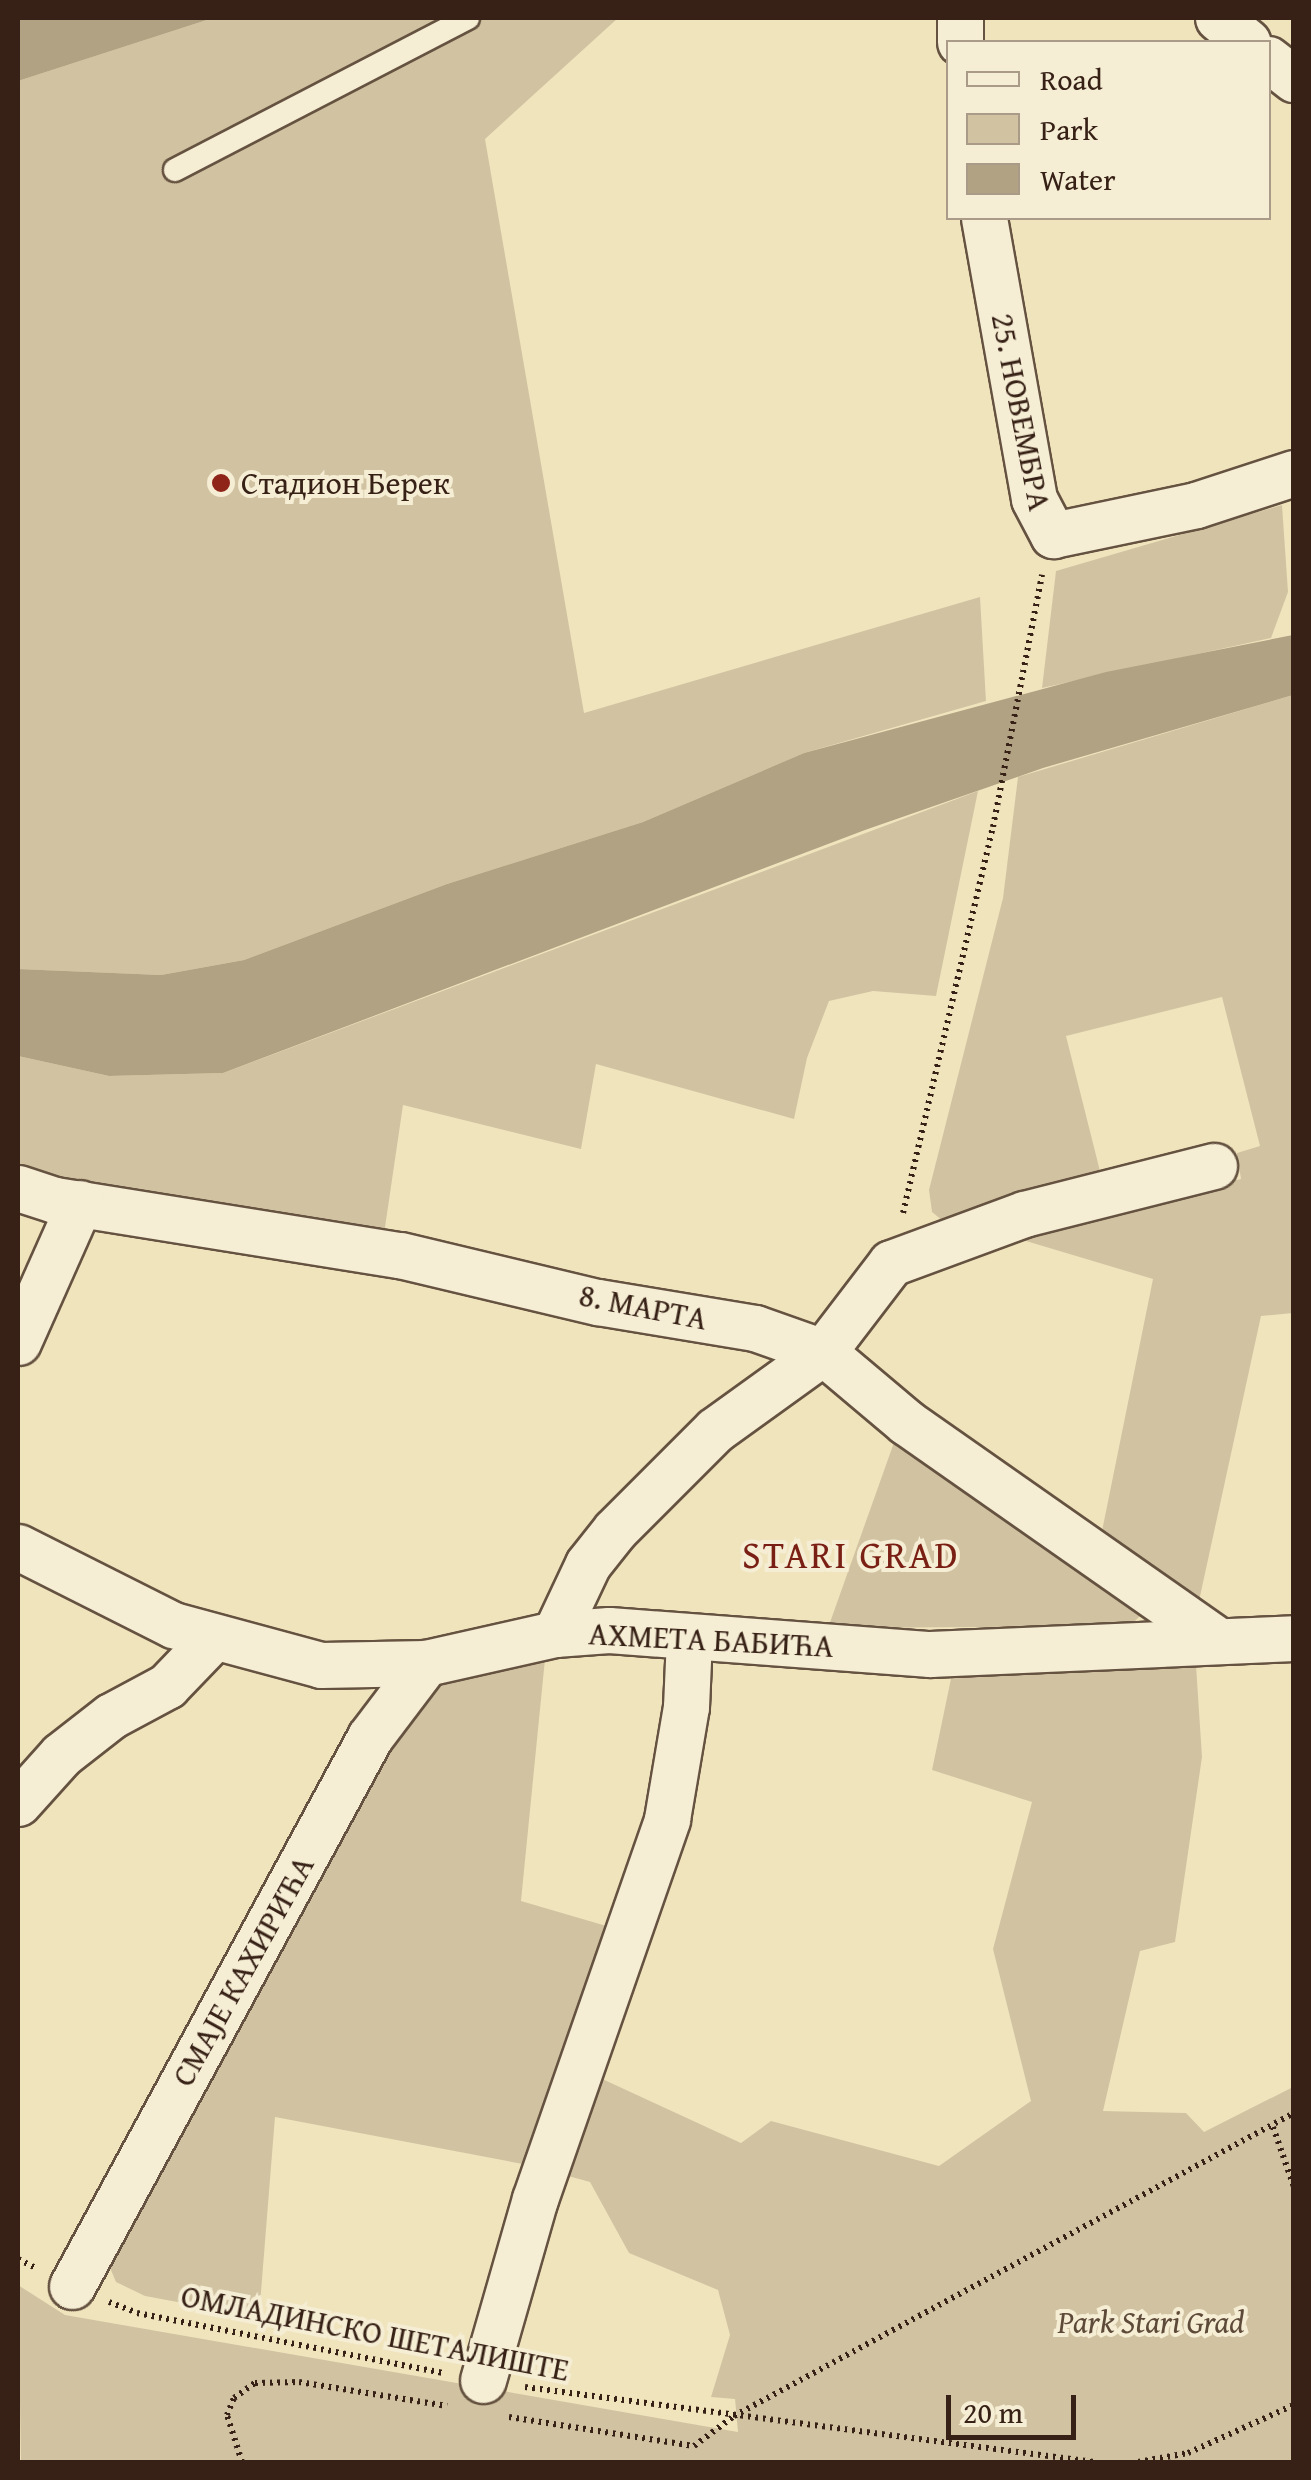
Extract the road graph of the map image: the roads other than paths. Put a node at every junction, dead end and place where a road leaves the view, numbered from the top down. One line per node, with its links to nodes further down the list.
1 (468, 18): 6 (lane)
2 (1218, 18): 3 (street)
3 (1246, 40)
4 (1271, 61): 5 (street)
5 (1294, 79)
6 (175, 170)
7 (984, 220): 8 (street, 25. НОВЕМБРА)
8 (1294, 473)
9 (1214, 1166): 13 (street)
10 (18, 1188): 11 (street, 8. МАРТА)
11 (80, 1203): 12 (street); 13 (street, 8. МАРТА)
12 (18, 1342)
13 (823, 1352): 15 (street); 17 (street)
14 (29, 1568): 19 (street, АХМЕТА БАБИЋА)
15 (555, 1634): 16 (street, АХМЕТА БАБИЋА); 20 (street, АХМЕТА БАБИЋА)
16 (688, 1638): 17 (street, АХМЕТА БАБИЋА); 23 (street)
17 (1215, 1638): 18 (street, АХМЕТА БАБИЋА)
18 (1294, 1638)
19 (212, 1639): 20 (street, АХМЕТА БАБИЋА); 21 (street)
20 (426, 1663): 22 (street, СМAЈЕ КАХИРИЋА)
21 (18, 1803)
22 (72, 2286)
23 (483, 2380)

